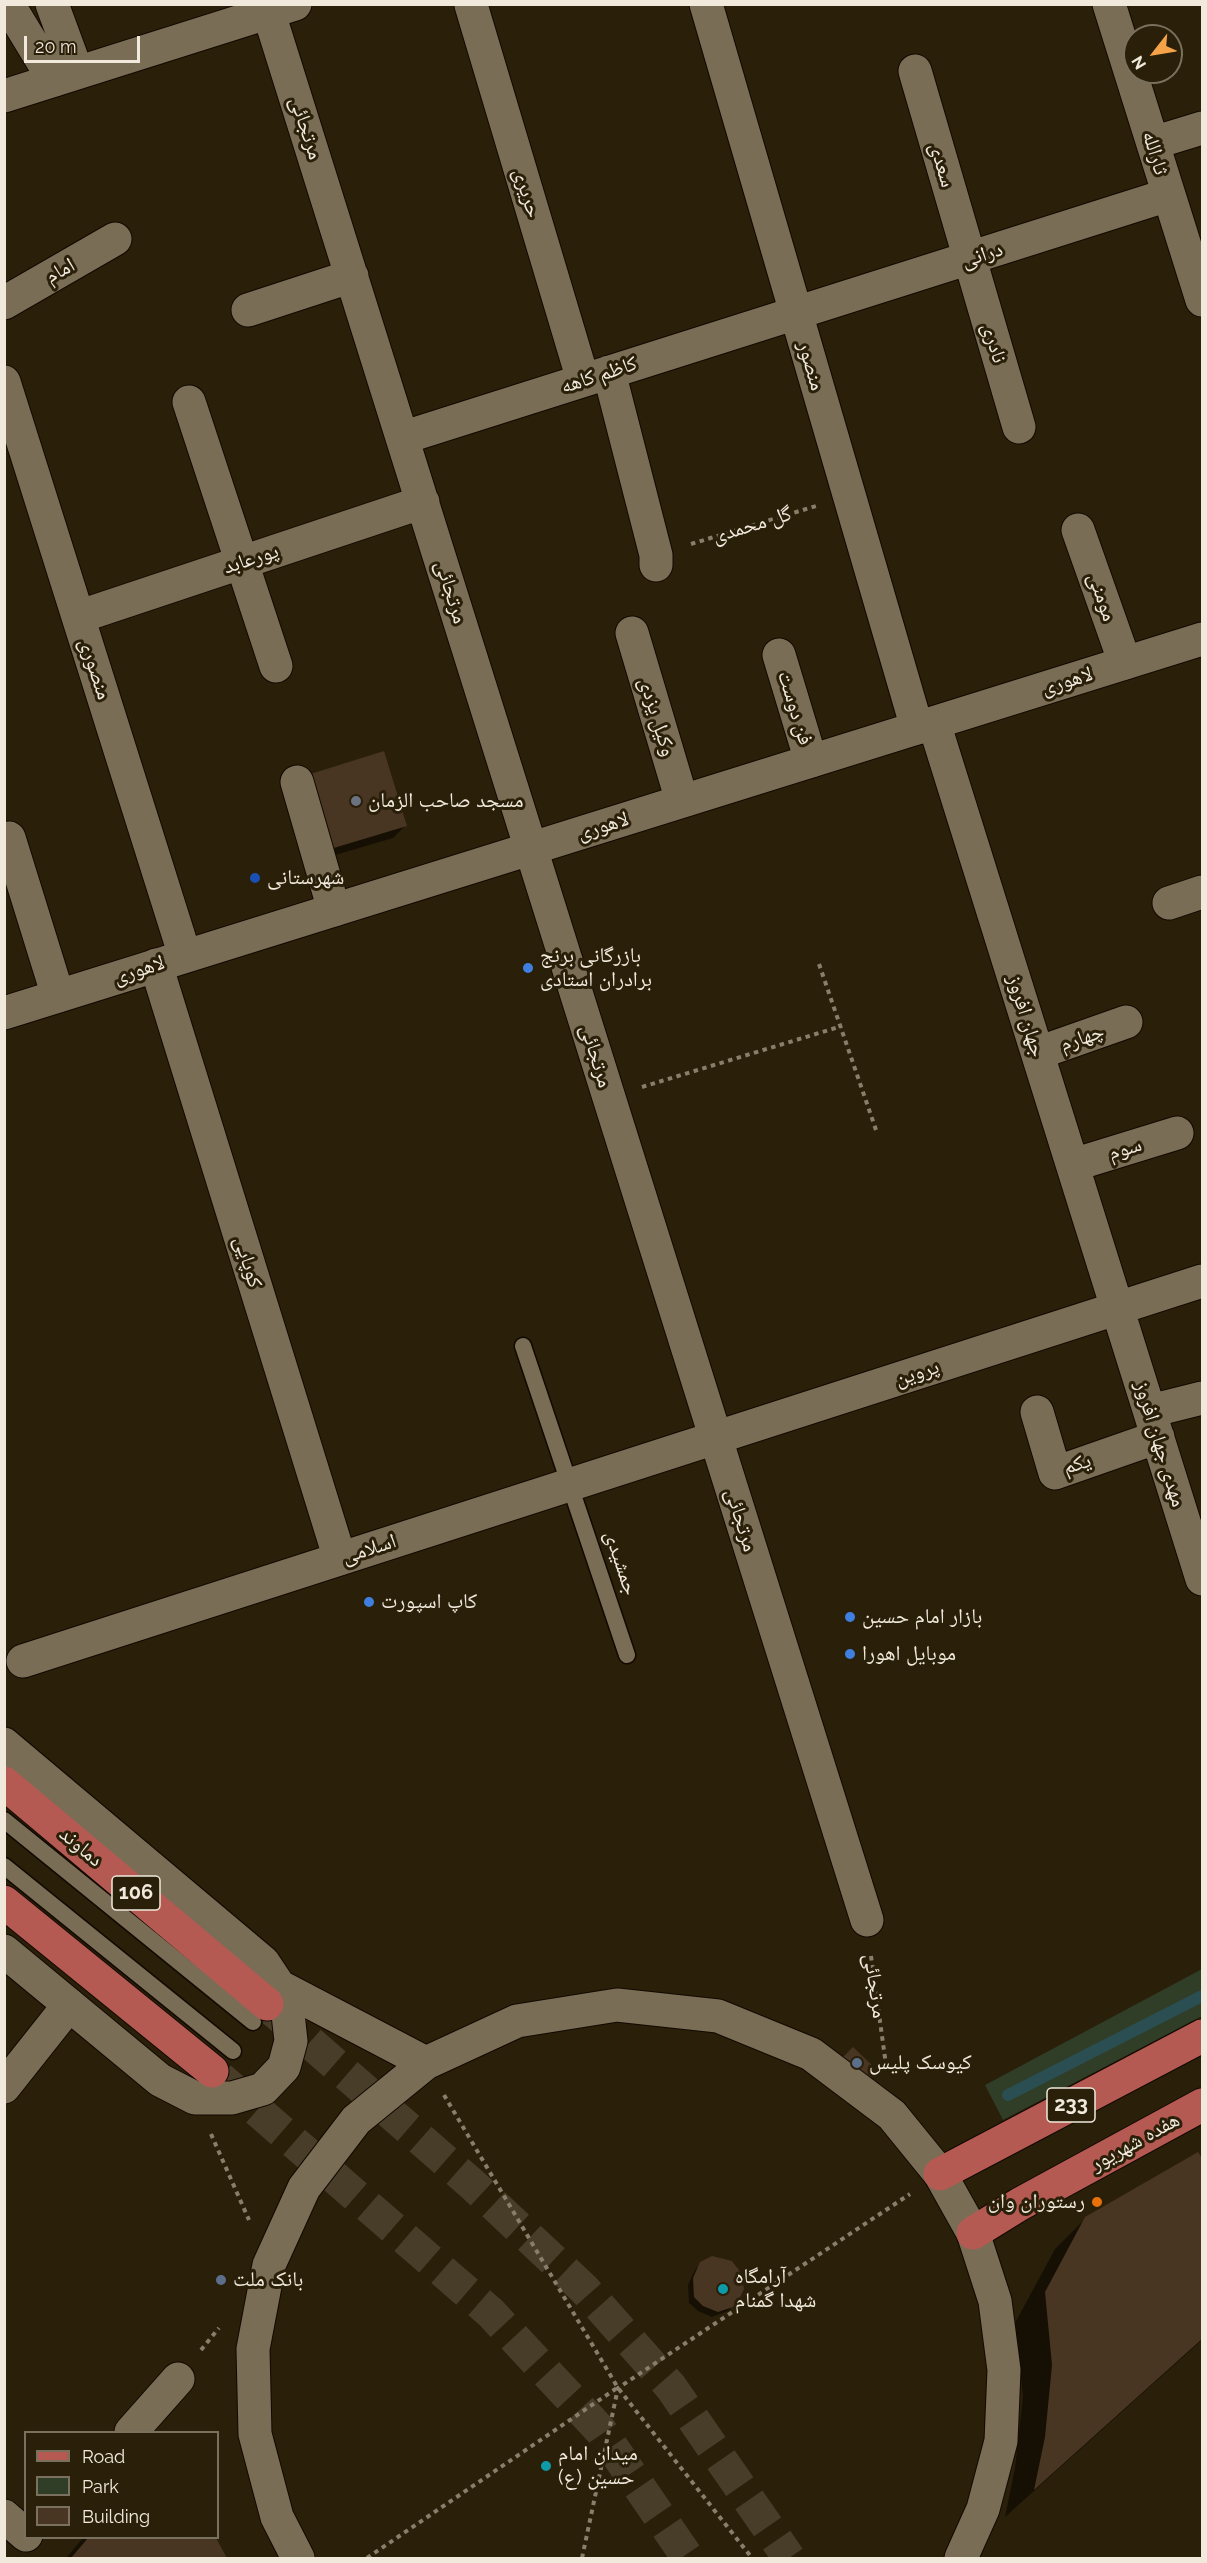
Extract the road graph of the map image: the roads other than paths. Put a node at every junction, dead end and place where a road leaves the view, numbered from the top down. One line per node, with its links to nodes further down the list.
1 (8, 4): 8 (street)
2 (52, 4): 8 (street)
3 (705, 4): 19 (street, منصور)
4 (471, 5): 20 (street, حریری)
5 (1114, 6): 11 (street, ثارالله)
6 (277, 7): 8 (street); 15 (street, مرتجائی)
7 (915, 71): 14 (street, سعدی)
8 (65, 76): 9 (street)
9 (4, 96)
10 (1203, 128): 11 (street)
11 (1153, 143): 12 (street, ثارالله)
12 (1168, 195): 14 (street, درانی); 16 (street, ثارالله)
13 (115, 239): 17 (street, امام)
14 (969, 259): 19 (street, درانی); 23 (street, نادری)
15 (352, 276): 18 (street); 24 (street, مرتجائی)
16 (1200, 284)
17 (4, 303)
18 (248, 310)
19 (795, 313): 20 (street, کاظم کاهه); 35 (street, منصور)
20 (596, 376): 24 (street, کاظم کاهه); 27 (street)
21 (4, 382): 29 (street, منصوری)
22 (189, 402): 28 (street)
23 (1019, 427)
24 (402, 438): 25 (street, مرتجائی)
25 (423, 502): 28 (street, پورعابد); 40 (street, مرتجائی)
26 (1078, 530): 33 (street, مومنی)
27 (656, 560)
28 (240, 562): 29 (street, پورعابد); 34 (street)
29 (78, 617): 44 (street, منصوری)
30 (632, 633): 38 (street, وکیل یزدی)
31 (1203, 639): 33 (street, لاهوری)
32 (779, 655): 36 (street, فن دوست)
33 (1125, 663): 35 (street, لاهوری)
34 (276, 666)
35 (925, 726): 36 (street, لاهوری); 48 (street, جهان افروز)
36 (812, 761): 38 (street, لاهوری)
37 (297, 782): 43 (street)
38 (682, 801): 40 (street, لاهوری)
39 (9, 838): 45 (street)
40 (530, 849): 43 (street, لاهوری); 57 (street, مرتجائی)
41 (1203, 892): 42 (street)
42 (1169, 903)
43 (334, 910): 44 (street, لاهوری)
44 (170, 961): 45 (street, لاهوری); 59 (street, کوپایی)
45 (58, 996): 46 (street, لاهوری)
46 (4, 1013)
47 (1126, 1022): 48 (street, چهارم)
48 (1038, 1053): 50 (street, جهان افروز)
49 (1177, 1133): 50 (street, سوم)
50 (1073, 1165): 52 (street, جهان افروز)
51 (1203, 1281): 52 (street, پروین)
52 (1118, 1309): 56 (street, مهدی جهان افروز); 57 (street, پروین)
53 (523, 1346): 58 (lane, جمشیدی)
54 (1203, 1398): 56 (street)
55 (1037, 1412): 56 (street, یکم)
56 (1154, 1424): 60 (street, مهدی جهان افروز)
57 (716, 1438): 58 (street, اسلامی); 68 (street, مرتجائی)
58 (571, 1485): 59 (street, اسلامی); 61 (lane, جمشیدی)
59 (340, 1558): 62 (street, اسلامی)
60 (1203, 1579)
61 (627, 1655)
62 (23, 1661)
63 (4, 1744): 70 (street)
64 (4, 1783): 70 (main road, دماوند / 106)
65 (4, 1820): 70 (lane)
66 (4, 1866): 74 (lane)
67 (4, 1902): 74 (main road)
68 (867, 1920)
69 (4, 1951): 71 (street)
70 (266, 2004): 73 (street); 74 (street)
71 (69, 2005): 74 (street); 75 (street)
72 (1203, 2036): 77 (main road, 233)
73 (426, 2063): 77 (street); 83 (street)
74 (213, 2074)
75 (4, 2087)
76 (1203, 2105): 78 (main road, هفده شهریور)
77 (940, 2174): 78 (street)
78 (973, 2233): 84 (street)
79 (178, 2379): 80 (street)
80 (133, 2431)
81 (5, 2517): 82 (street)
82 (24, 2533)
83 (298, 2559)
84 (960, 2559)

